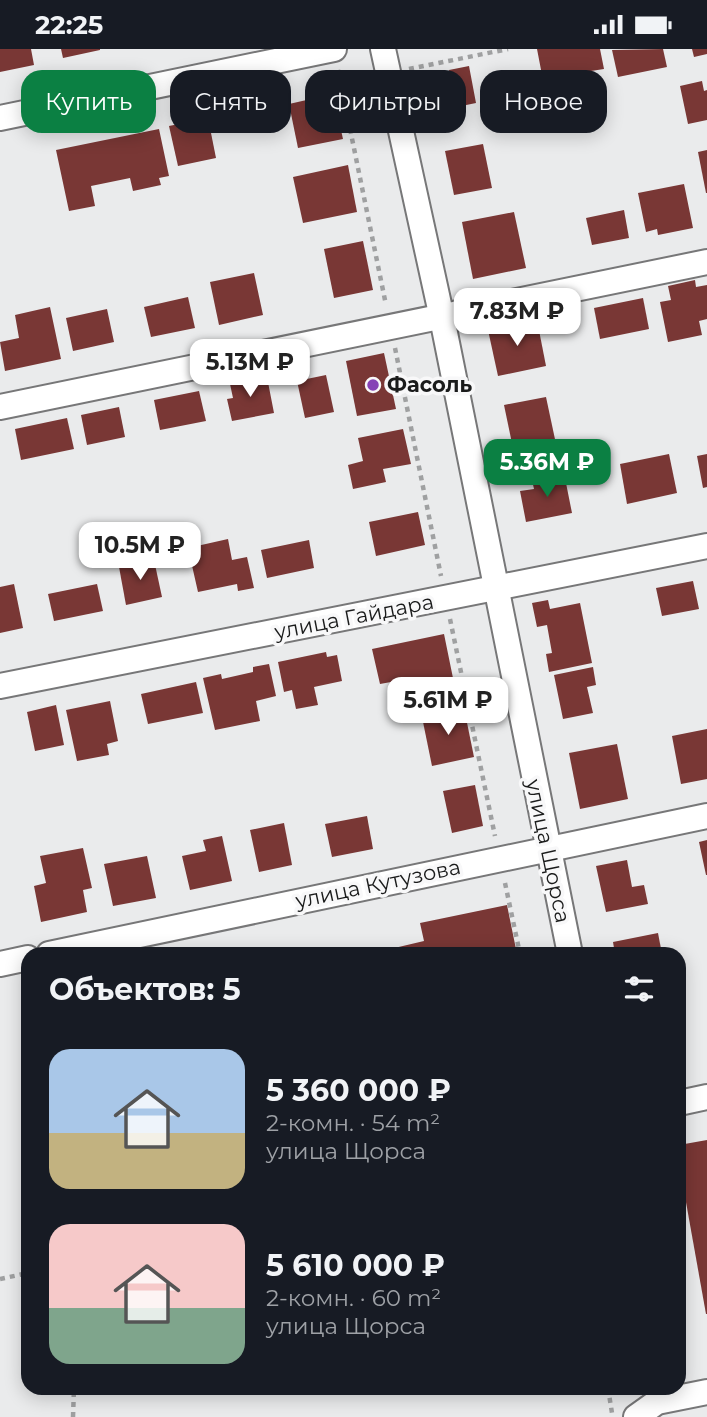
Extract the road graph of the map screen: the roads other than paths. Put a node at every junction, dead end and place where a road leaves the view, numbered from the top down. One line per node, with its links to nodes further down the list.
1 (383, 49): 5 (street, улица Щорса)
2 (335, 55): 3 (street)
3 (0, 118)
4 (707, 262): 5 (street)
5 (442, 318): 6 (street); 8 (street, улица Щорса)
6 (0, 407)
7 (707, 546): 8 (street, улица Гайдара)
8 (495, 589): 9 (street, улица Гайдара); 11 (street, улица Щорса)
9 (0, 686)
10 (707, 816): 11 (street, улица Кутузова)
11 (547, 849): 12 (street, улица Кутузова); 13 (street, улица Щорса)
12 (82, 947)
13 (568, 947)
14 (21, 960): 15 (street)
15 (0, 964)
16 (707, 1097): 17 (street)
17 (686, 1102)
18 (707, 1392): 19 (street)
19 (657, 1402): 20 (street)
20 (636, 1417)

